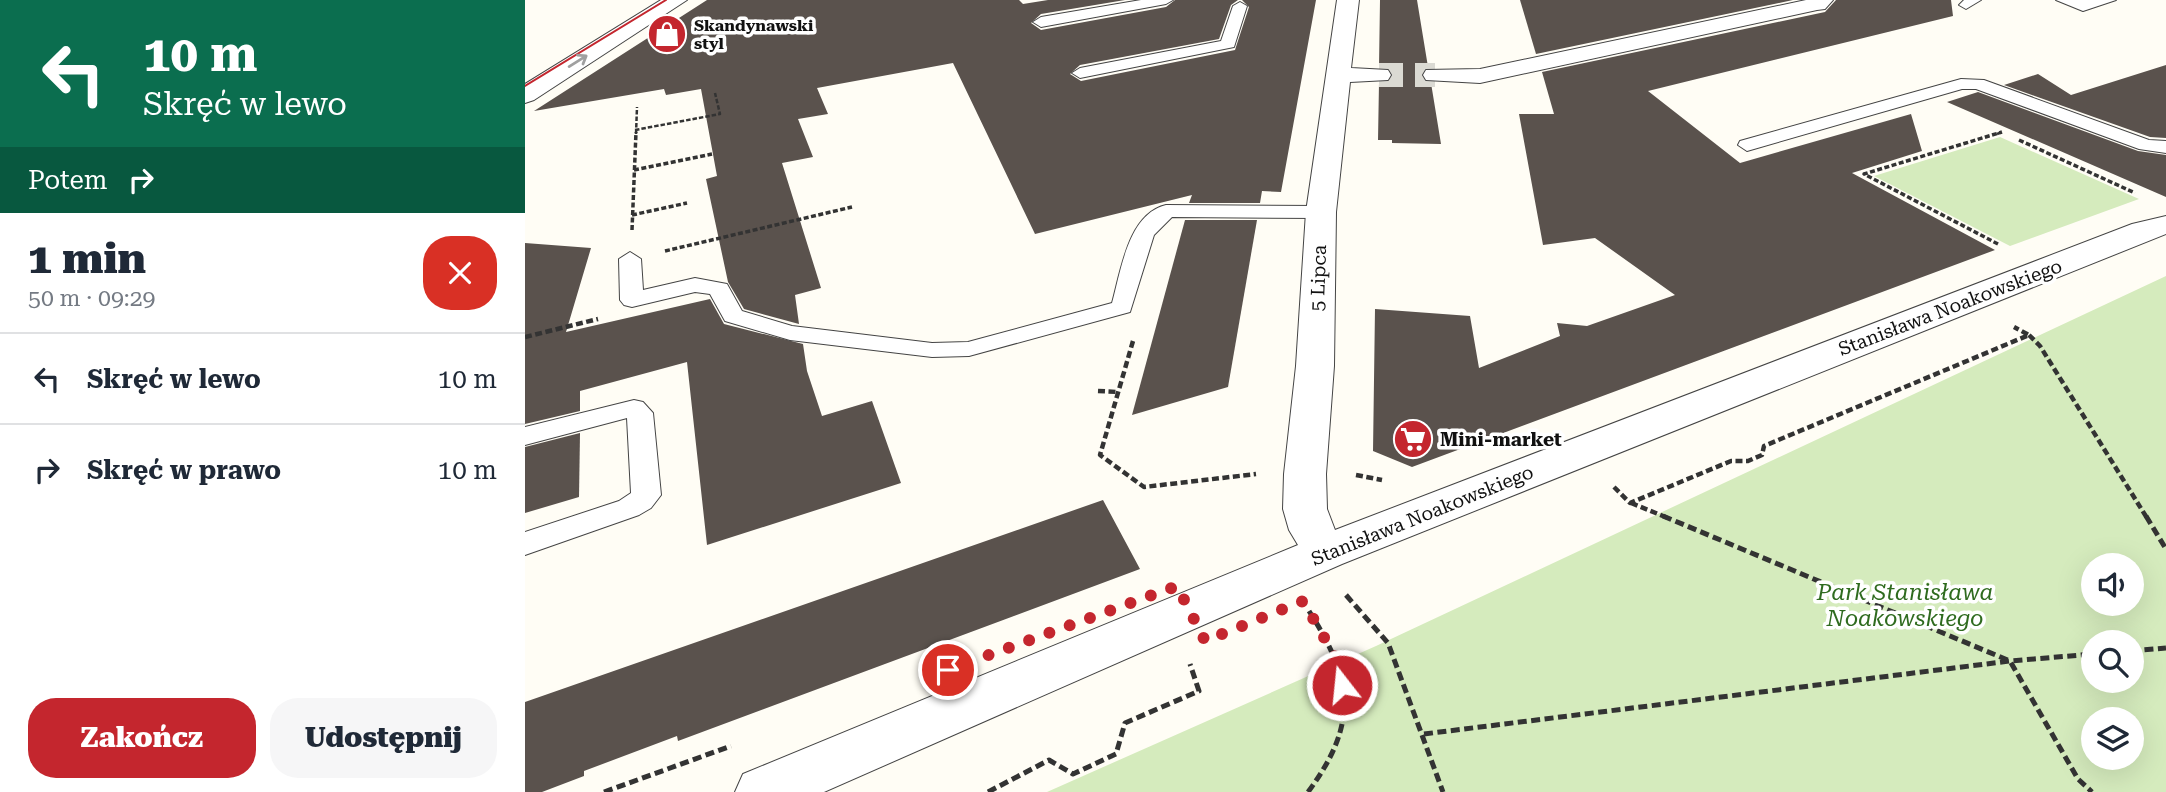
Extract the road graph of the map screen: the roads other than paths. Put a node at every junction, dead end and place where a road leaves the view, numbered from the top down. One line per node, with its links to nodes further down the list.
1 (646, 0): 12 (street)
2 (676, 0): 17 (street, one-way to 2)
3 (1166, 0): 10 (lane)
4 (1348, 0): 14 (street, 5 Lipca)
5 (1751, 0): 11 (street)
6 (1822, 0): 11 (street)
7 (2063, 0): 8 (lane)
8 (2109, 0)
9 (1240, 6): 13 (lane)
10 (1041, 22)
11 (1677, 34): 16 (street)
12 (525, 70)
13 (1080, 73)
14 (1339, 75): 15 (street); 21 (street, 5 Lipca)
15 (1379, 75)
16 (1434, 75)
17 (525, 95)
18 (1747, 145): 19 (lane)
19 (2166, 147)
20 (2155, 211): 25 (street, Stanisława Noakowskiego)
21 (1321, 212): 22 (lane); 25 (street, 5 Lipca)
22 (631, 259)
23 (525, 436): 24 (lane)
24 (525, 544)
25 (1327, 552): 26 (street, Stanisława Noakowskiego)
26 (764, 792)

